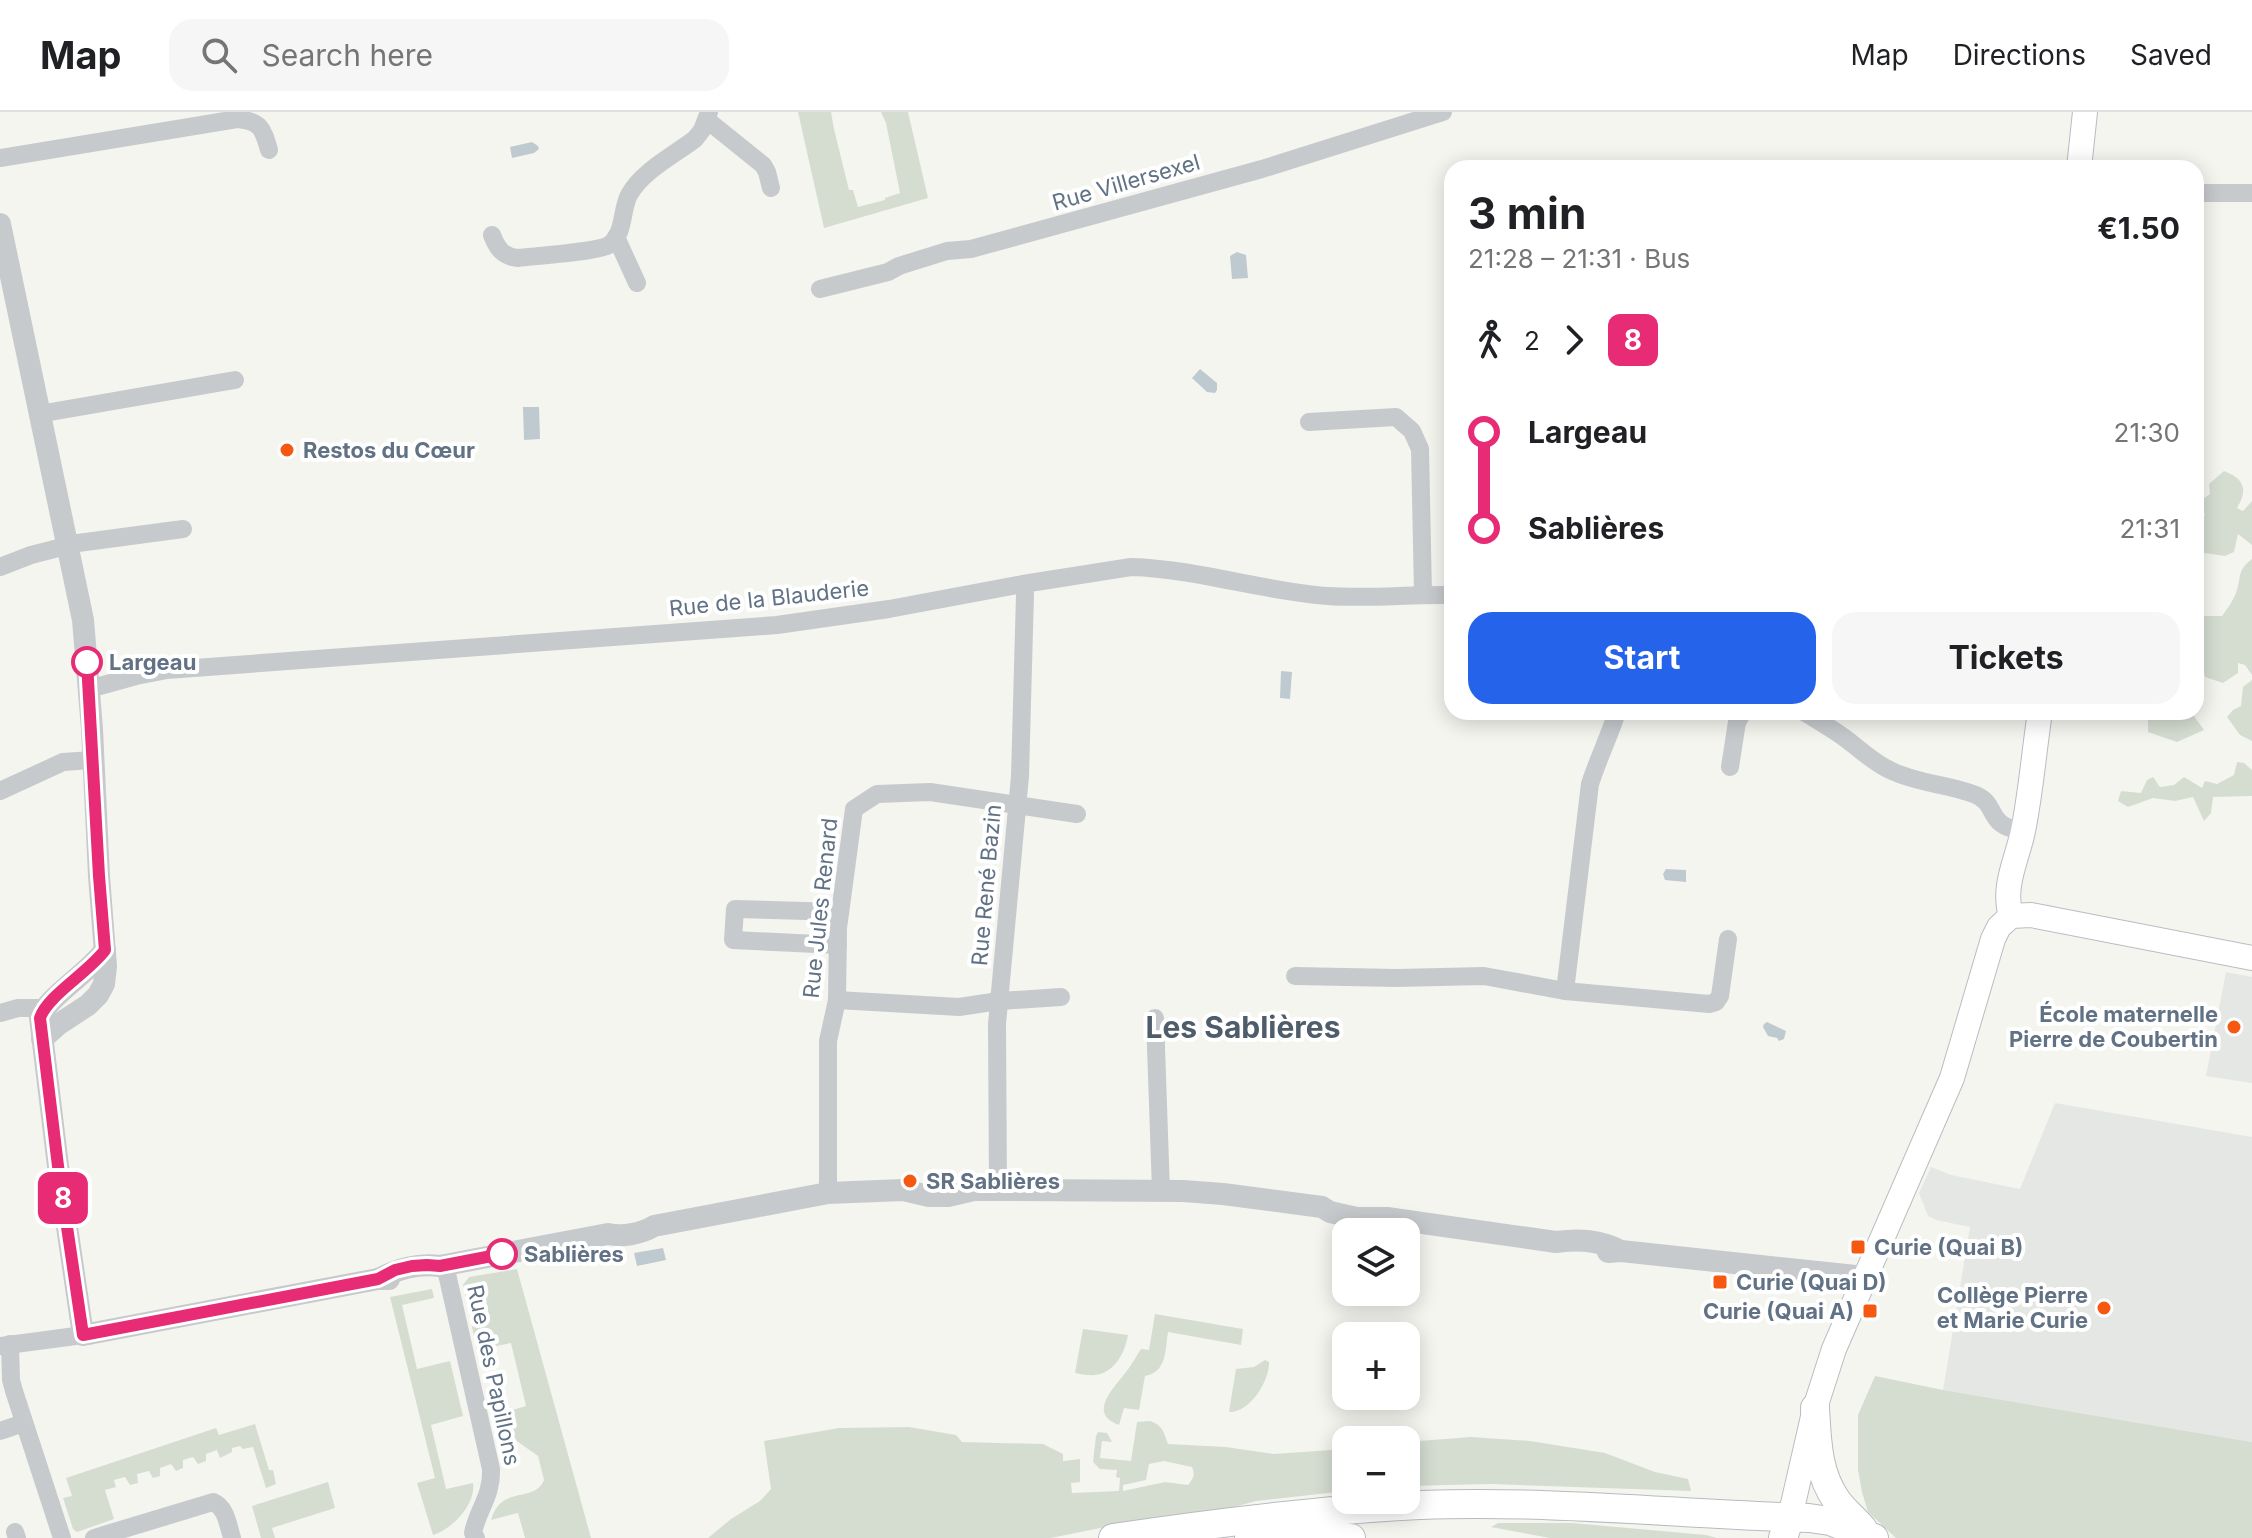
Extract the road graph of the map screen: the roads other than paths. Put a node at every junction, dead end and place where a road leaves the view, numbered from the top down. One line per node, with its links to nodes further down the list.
1 (1443, 112): 14 (street, Rue Villersexel)
2 (2085, 112): 6 (main road)
3 (708, 116): 7 (street); 12 (street)
4 (269, 150): 5 (street)
5 (0, 158)
6 (2080, 160)
7 (771, 188)
8 (2204, 193): 9 (street)
9 (2252, 193)
10 (0, 224): 16 (street)
11 (492, 235): 12 (street)
12 (616, 237): 13 (street)
13 (637, 283)
14 (820, 289)
15 (235, 380): 16 (street)
16 (39, 414): 19 (street)
17 (1309, 422): 22 (street)
18 (183, 529): 19 (street)
19 (67, 546): 20 (street); 24 (street)
20 (0, 567)
21 (1023, 584): 22 (street, Rue de la Blauderie); 24 (street, Rue de la Blauderie); 32 (street, Rue René Bazin)
22 (1423, 594): 23 (street, Rue de la Blauderie)
23 (1444, 595)
24 (89, 689): 29 (street)
25 (1615, 720): 42 (street)
26 (1738, 720): 30 (street)
27 (1816, 720): 34 (street)
28 (2039, 720): 34 (main road)
29 (92, 760): 31 (street); 39 (street)
30 (1730, 767)
31 (0, 791)
32 (1017, 806): 33 (street, Rue Jules Renard); 35 (street, Rue Jules Renard); 45 (street, Rue René Bazin)
33 (1077, 814)
34 (2023, 831): 36 (main road)
35 (840, 912): 38 (street, Rue Jules Renard); 38 (street)
36 (2011, 916): 40 (main road); 54 (main road)
37 (1728, 939): 42 (street)
38 (838, 945): 44 (street, Rue Jules Renard)
39 (105, 950): 46 (street); 49 (street)
40 (2252, 958)
41 (1295, 976): 42 (street)
42 (1565, 991)
43 (1061, 997): 45 (street)
44 (837, 1000): 45 (street); 52 (street, Rue Jules Renard)
45 (999, 1001): 50 (street, Rue René Bazin)
46 (43, 1008): 47 (street); 49 (street)
47 (0, 1013)
48 (1155, 1018): 51 (street)
49 (42, 1039): 55 (street)
50 (998, 1190): 51 (street); 52 (street)
51 (1161, 1191): 54 (street)
52 (828, 1193): 53 (street)
53 (443, 1266): 55 (street); 61 (street, Rue des Papillons)
54 (1865, 1277): 57 (main road)
55 (83, 1335): 56 (street)
56 (5, 1345): 58 (street)
57 (1815, 1408): 60 (main road); 62 (highway)
58 (24, 1423): 59 (street); 63 (street)
59 (0, 1431)
60 (1787, 1528): 62 (highway); 66 (highway)
61 (470, 1536)
62 (1872, 1537)
63 (62, 1538)
64 (94, 1538): 65 (street)
65 (232, 1538)
66 (1113, 1538)
67 (1249, 1538): 68 (highway)
68 (1351, 1538)

